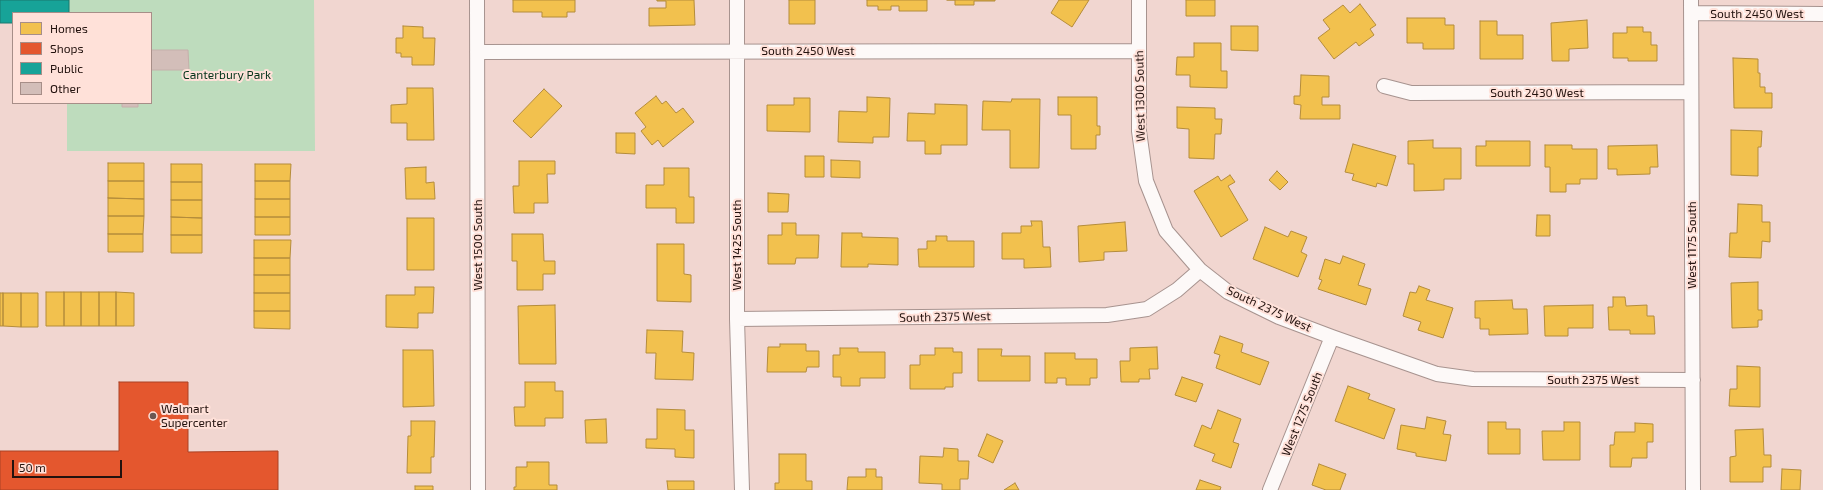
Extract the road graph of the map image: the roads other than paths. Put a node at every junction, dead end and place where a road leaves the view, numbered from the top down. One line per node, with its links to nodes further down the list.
1 (477, 0): 7 (street, West 1500 South)
2 (737, 0): 8 (street, West 1425 South)
3 (1139, 0): 6 (street, West 1300 South)
4 (1691, 7): 5 (street, South 2450 West); 10 (street, West 1175 South)
5 (1823, 14)
6 (1139, 51): 8 (street, South 2450 West); 11 (street, West 1300 South)
7 (477, 52): 8 (street, South 2450 West); 15 (street, West 1500 South)
8 (737, 52): 12 (street, West 1425 South)
9 (1384, 86): 10 (street, South 2430 West)
10 (1692, 92): 14 (street, West 1175 South)
11 (1200, 270): 12 (street, South 2375 West); 13 (street, South 2375 West)
12 (737, 319): 16 (street, West 1425 South)
13 (1332, 337): 14 (street, South 2375 West); 17 (street, West 1275 South)
14 (1693, 380): 18 (street, West 1175 South)
15 (478, 490)
16 (742, 490)
17 (1270, 490)
18 (1693, 490)

